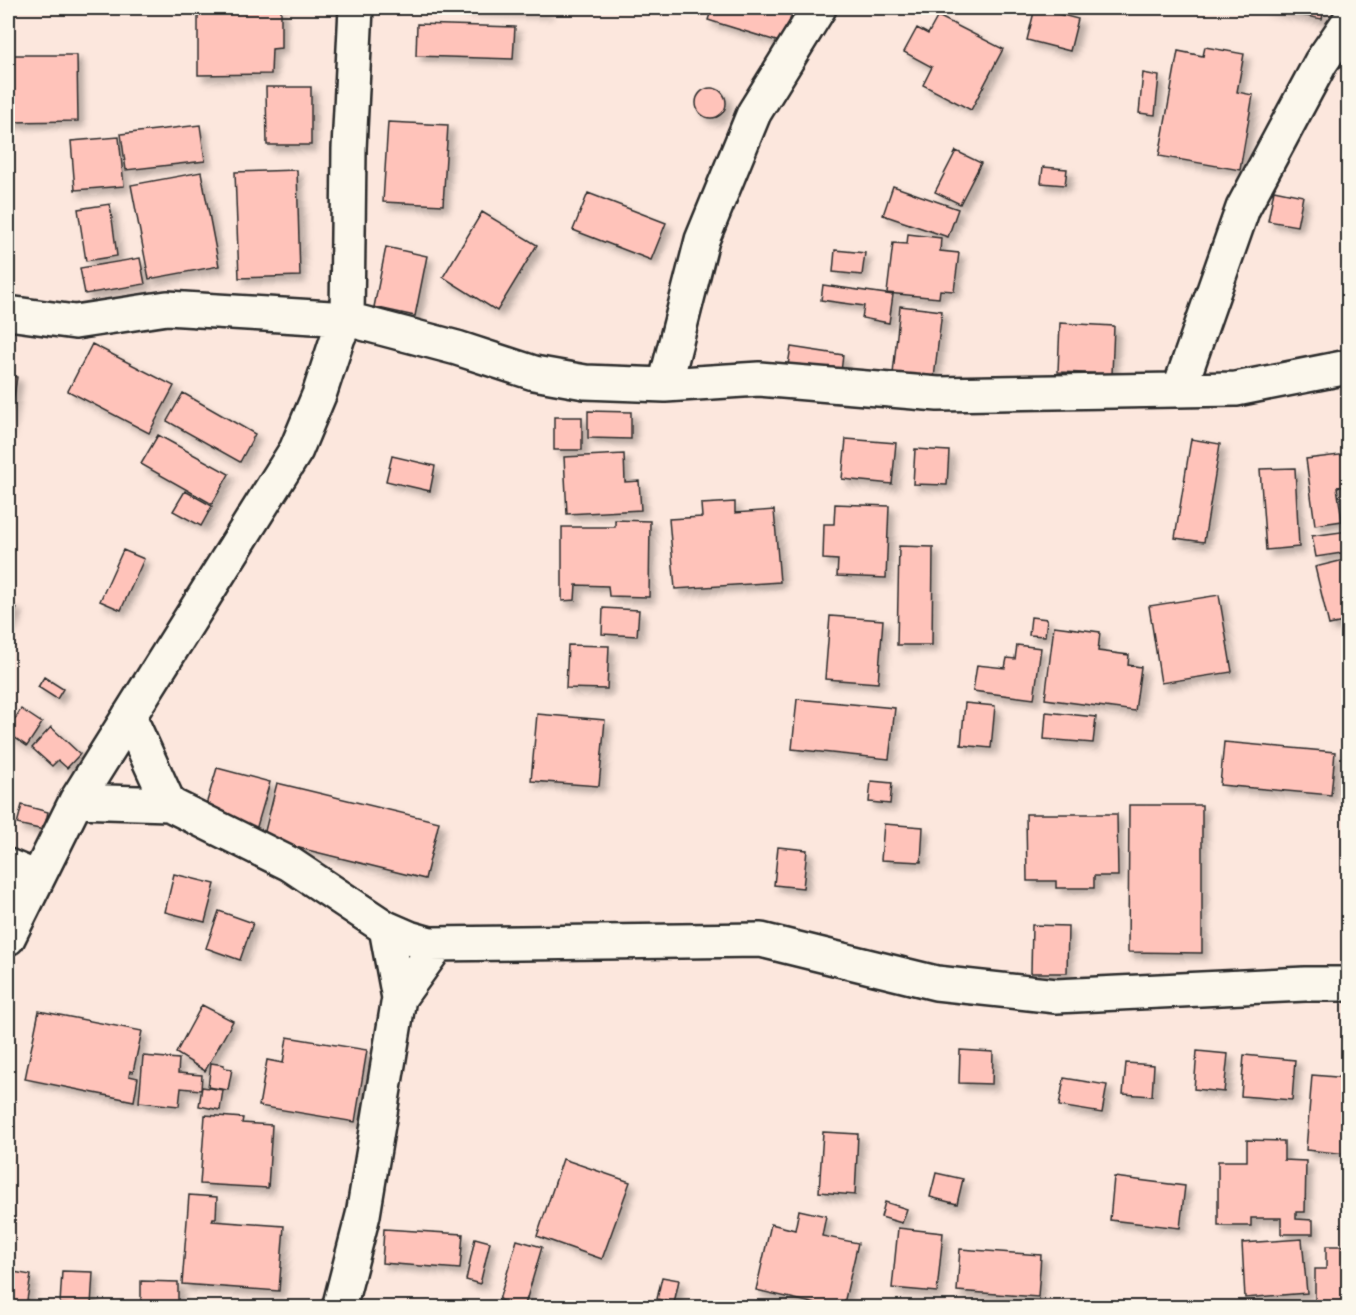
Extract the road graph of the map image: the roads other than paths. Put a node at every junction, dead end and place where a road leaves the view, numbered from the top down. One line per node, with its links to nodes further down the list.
1 (356, 8): 5 (street)
2 (819, 8): 7 (street)
3 (1348, 23): 8 (street)
4 (8, 313): 5 (street)
5 (347, 319): 7 (street); 9 (street)
6 (1348, 367): 8 (street)
7 (665, 385): 8 (street)
8 (1179, 390)
9 (129, 716): 10 (street); 11 (street)
10 (76, 801): 11 (street); 12 (street)
11 (169, 804): 13 (street)
12 (22, 872): 14 (street)
13 (386, 928): 15 (street); 17 (street)
14 (8, 938)
15 (438, 944): 16 (street); 17 (street)
16 (1348, 984)
17 (399, 998): 18 (street)
18 (339, 1308)

